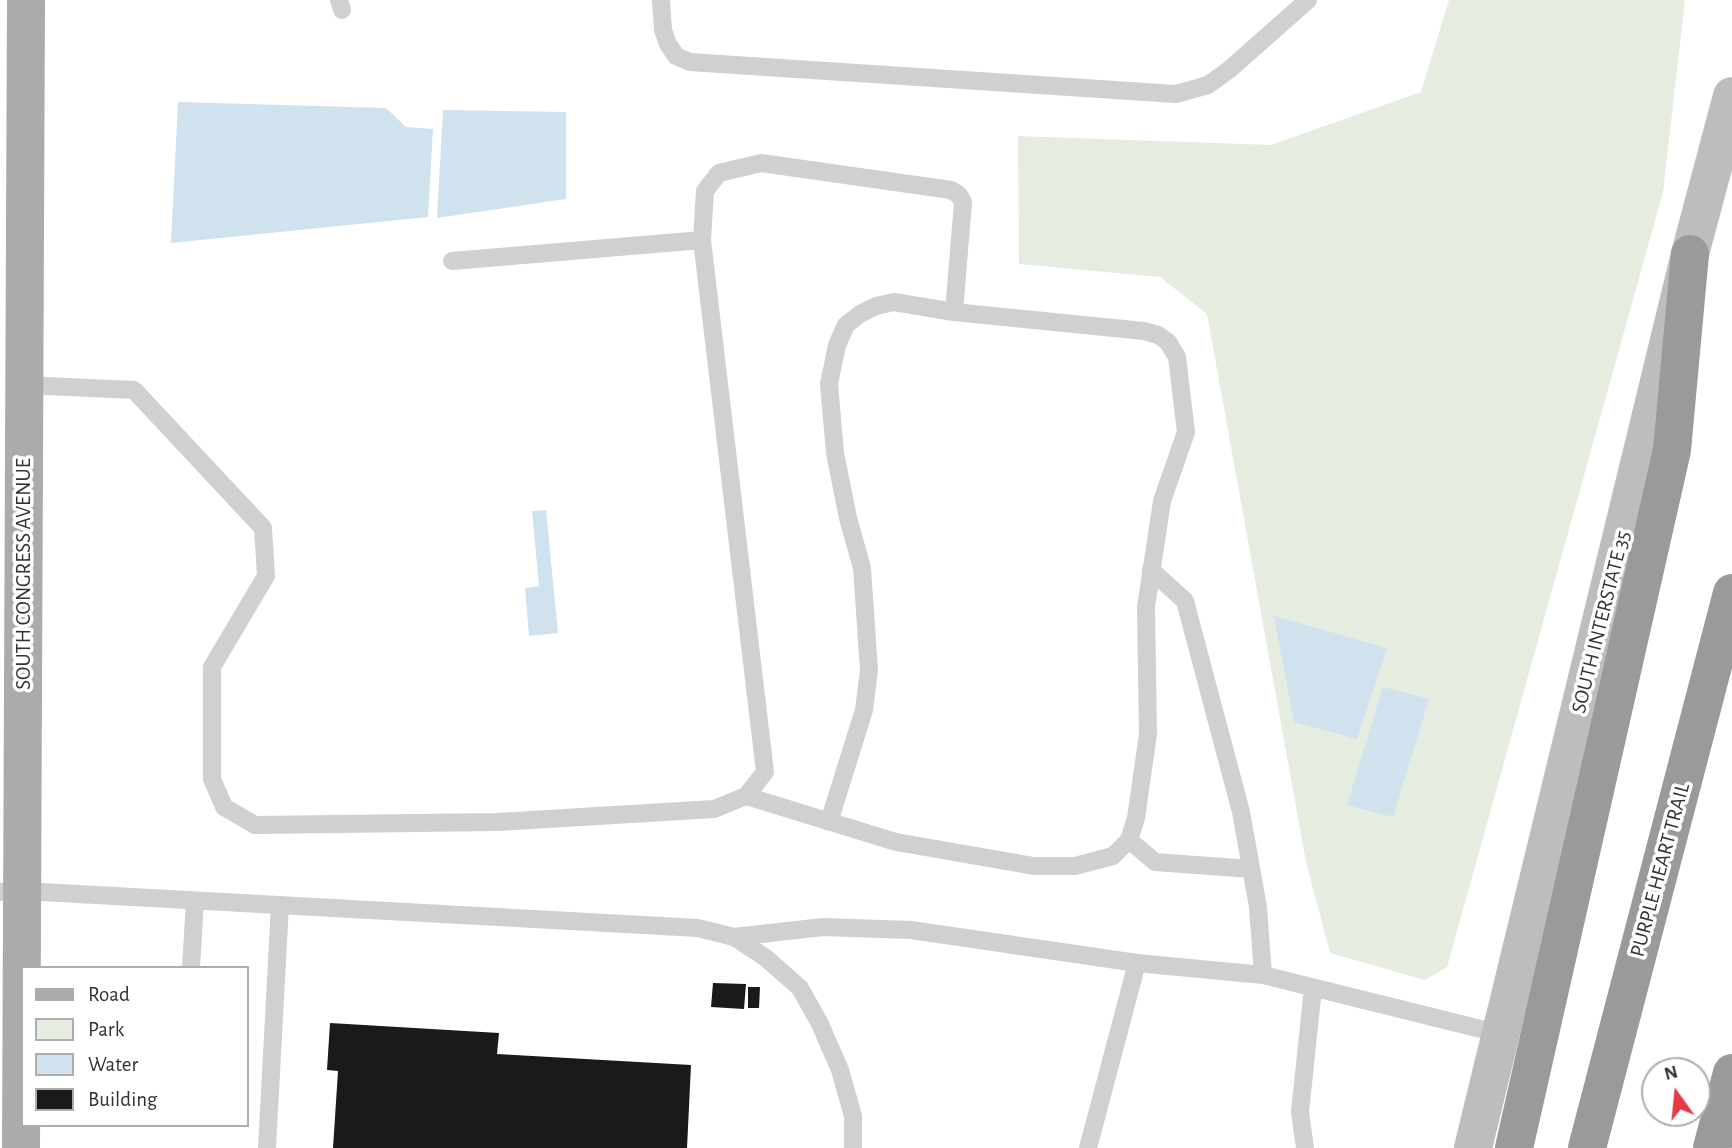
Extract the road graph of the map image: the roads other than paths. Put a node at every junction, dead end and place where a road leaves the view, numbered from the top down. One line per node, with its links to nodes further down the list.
1 (26, 0): 9 (main road, SOUTH CONGRESS AVENUE)
2 (661, 0): 3 (lane)
3 (1308, 0)
4 (1732, 96): 6 (main road, SOUTH INTERSTATE 35)
5 (702, 240): 7 (lane); 8 (lane); 12 (lane)
6 (1690, 254): 24 (main road, SOUTH INTERSTATE 35); 32 (highway)
7 (452, 261)
8 (954, 312): 10 (lane); 13 (lane)
9 (25, 385): 12 (lane); 16 (main road, SOUTH CONGRESS AVENUE)
10 (1151, 570): 14 (lane); 15 (lane)
11 (1732, 593): 33 (highway, PURPLE HEART TRAIL)
12 (746, 796): 13 (lane)
13 (829, 822): 14 (lane)
14 (1129, 840): 15 (lane)
15 (1251, 869): 22 (lane)
16 (11, 891): 17 (lane); 26 (main road, SOUTH CONGRESS AVENUE)
17 (195, 901): 18 (lane); 21 (lane)
18 (280, 905): 19 (lane); 27 (lane)
19 (733, 937): 20 (lane); 28 (lane)
20 (1137, 963): 22 (lane); 29 (lane)
21 (191, 966)
22 (1263, 975): 23 (lane)
23 (1313, 988): 24 (lane); 30 (lane)
24 (1501, 1034): 31 (main road, SOUTH INTERSTATE 35)
25 (1732, 1073): 34 (highway)
26 (21, 1148)
27 (267, 1148)
28 (853, 1148)
29 (1088, 1148)
30 (1305, 1148)
31 (1473, 1148)
32 (1514, 1148)
33 (1587, 1148)
34 (1712, 1148)

